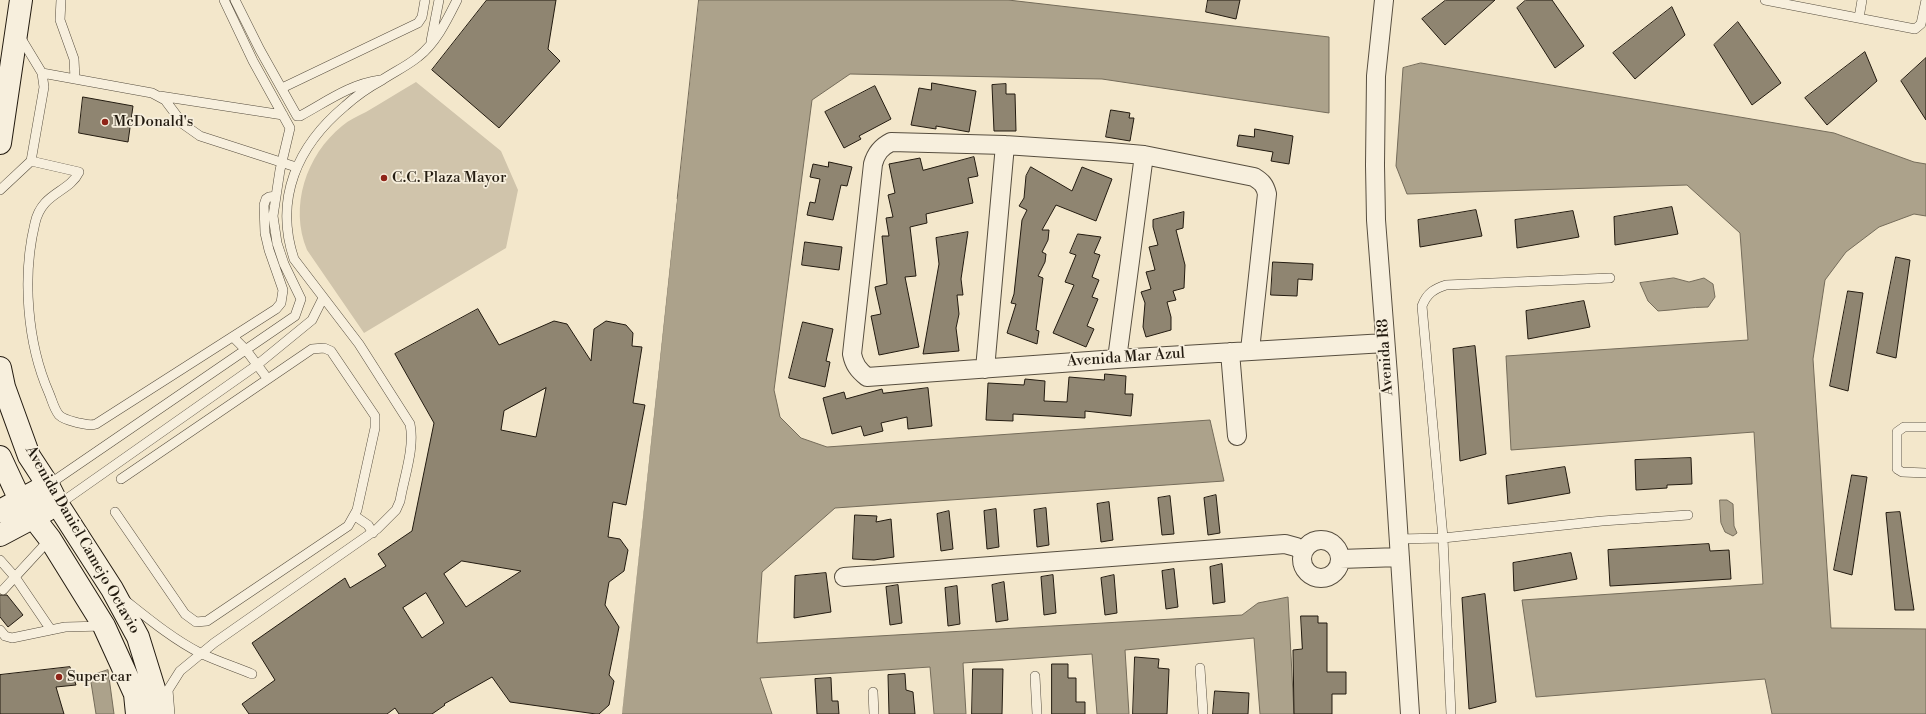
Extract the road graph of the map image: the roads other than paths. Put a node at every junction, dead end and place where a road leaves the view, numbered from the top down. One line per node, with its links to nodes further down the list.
1 (21, 0): 14 (main road)
2 (61, 0): 17 (lane)
3 (224, 0): 21 (lane)
4 (235, 0): 19 (lane)
5 (425, 0): 19 (lane)
6 (439, 0): 15 (lane)
7 (457, 0): 15 (lane)
8 (1384, 0): 33 (street, Avenida R8)
9 (1765, 0): 12 (lane)
10 (1862, 0): 13 (lane)
11 (1926, 0): 13 (lane)
12 (1798, 3): 13 (lane)
13 (1859, 18)
14 (17, 31): 16 (lane); 22 (main road)
15 (430, 46): 18 (lane)
16 (42, 72): 17 (lane); 25 (lane)
17 (75, 79): 20 (lane)
18 (381, 80): 19 (lane); 27 (lane)
19 (282, 88)
20 (159, 96): 21 (lane); 26 (lane)
21 (283, 115): 26 (lane)
22 (0, 143)
23 (1005, 145): 24 (street); 40 (street); 40 (street, Avenida Mar Azul)
24 (1144, 155): 35 (street); 37 (street)
25 (31, 161): 28 (lane); 32 (lane)
26 (282, 163): 27 (lane); 29 (lane)
27 (296, 167): 31 (lane)
28 (0, 190)
29 (276, 196): 32 (lane); 34 (lane)
30 (1610, 278): 57 (lane)
31 (323, 298): 38 (lane); 55 (lane)
32 (233, 337): 34 (lane)
33 (1386, 343): 35 (street, Avenida Mar Azul); 59 (street, Avenida R8)
34 (246, 350): 38 (lane); 47 (lane)
35 (1250, 350): 36 (street, Avenida Mar Azul)
36 (1230, 352): 37 (street, Avenida Mar Azul); 43 (street)
37 (1117, 359): 40 (street, Avenida Mar Azul)
38 (257, 365): 41 (lane); 49 (lane)
39 (0, 368): 47 (main road, Avenida Daniel Camejo Octavio)
40 (985, 369)
41 (267, 378): 46 (lane); 53 (lane)
42 (1926, 427): 45 (lane)
43 (1237, 436)
44 (0, 457): 48 (main road, Avenida Daniel Camejo Octavio)
45 (1926, 473)
46 (121, 479)
47 (48, 485): 48 (main road); 49 (main road, Avenida Daniel Camejo Octavio)
48 (20, 500): 50 (main road); 54 (main road, Avenida Daniel Camejo Octavio)
49 (58, 505): 54 (main road); 66 (main road, Avenida Daniel Camejo Octavio)
50 (0, 511)
51 (115, 512): 53 (lane)
52 (1688, 515): 57 (lane)
53 (355, 516): 55 (lane)
54 (34, 517): 56 (main road); 58 (main road, Avenida Daniel Camejo Octavio)
55 (373, 533): 71 (lane)
56 (0, 534)
57 (1443, 538): 59 (lane); 83 (lane)
58 (50, 539): 64 (lane); 68 (main road, Avenida Daniel Camejo Octavio)
59 (1399, 539): 61 (street, Avenida R8)
60 (1302, 552): 62 (street); 62 (street); 65 (street)
61 (1400, 557): 62 (street); 82 (street, Avenida R8)
62 (1340, 559)
63 (0, 560): 64 (lane)
64 (15, 577): 67 (lane); 70 (lane)
65 (844, 577)
66 (112, 589): 71 (lane); 78 (main road, Avenida Daniel Camejo Octavio)
67 (3, 590)
68 (104, 626): 70 (lane); 77 (main road, Avenida Daniel Camejo Octavio)
69 (0, 630): 70 (lane)
70 (51, 630)
71 (201, 653): 73 (lane); 79 (lane)
72 (1200, 668): 76 (lane)
73 (252, 674)
74 (1035, 676): 81 (lane)
75 (873, 692): 80 (lane)
76 (1203, 712)
77 (137, 714)
78 (159, 714)
79 (170, 714)
80 (874, 714)
81 (1037, 714)
82 (1410, 714)
83 (1451, 714)

